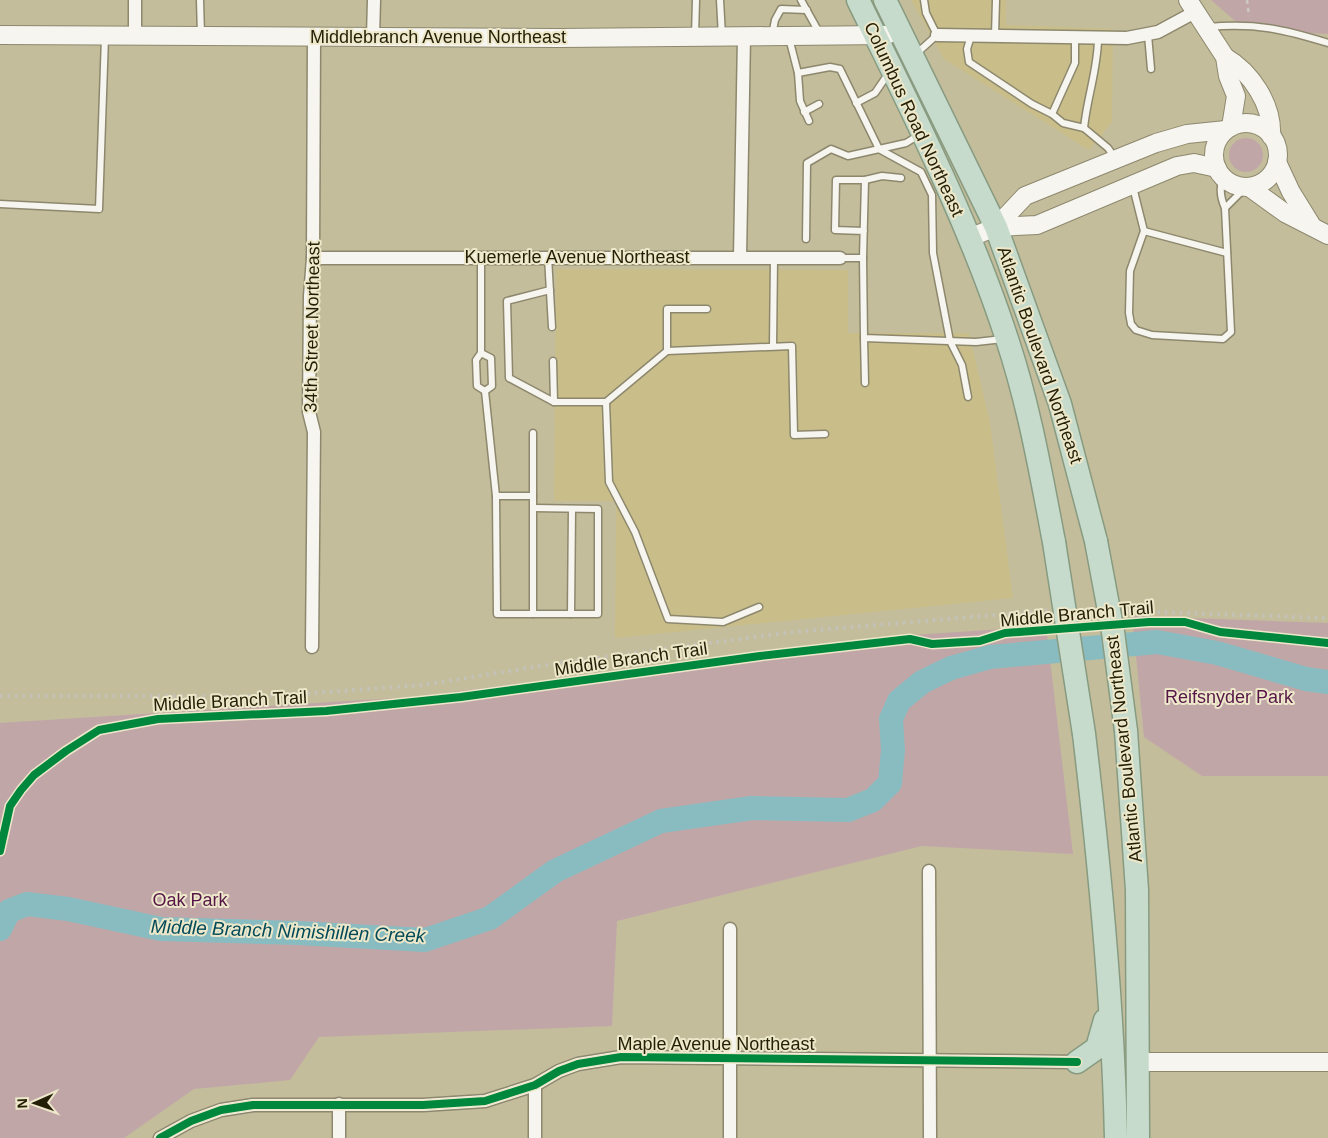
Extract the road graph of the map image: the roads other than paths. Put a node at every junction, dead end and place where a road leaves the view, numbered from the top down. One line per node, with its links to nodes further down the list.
1 (135, 0): 18 (street)
2 (200, 0): 19 (lane)
3 (374, 0): 27 (street)
4 (696, 0): 28 (lane)
5 (720, 0): 29 (lane)
6 (801, 0): 12 (lane)
7 (858, 0): 21 (highway, Columbus Road Northeast)
8 (885, 0): 22 (highway, Columbus Road Northeast)
9 (924, 0): 23 (lane)
10 (996, 0): 25 (lane)
11 (1192, 6): 13 (street); 16 (street)
12 (807, 10): 15 (lane); 20 (lane)
13 (1205, 28): 33 (lane); 35 (street)
14 (0, 35): 17 (street, Middlebranch Avenue Northeast)
15 (821, 35): 20 (street, Middlebranch Avenue Northeast); 21 (street, Middlebranch Avenue Northeast)
16 (1148, 35): 32 (street); 36 (lane)
17 (105, 36): 18 (street, Middlebranch Avenue Northeast); 60 (lane)
18 (135, 36): 19 (street, Middlebranch Avenue Northeast)
19 (201, 36): 26 (street, Middlebranch Avenue Northeast)
20 (780, 36): 30 (street, Middlebranch Avenue Northeast); 38 (lane)
21 (875, 36): 22 (street, Middlebranch Avenue Northeast); 37 (highway, Columbus Road Northeast)
22 (903, 36): 34 (highway, Columbus Road Northeast)
23 (937, 36): 24 (street); 34 (lane)
24 (971, 36): 25 (street); 44 (lane)
25 (995, 36): 31 (street)
26 (314, 37): 27 (street, Middlebranch Avenue Northeast); 70 (street, 34th Street Northeast)
27 (373, 37): 28 (street, Middlebranch Avenue Northeast)
28 (695, 37): 29 (street, Middlebranch Avenue Northeast)
29 (722, 37): 30 (street, Middlebranch Avenue Northeast)
30 (744, 37): 69 (street)
31 (1075, 38): 32 (street); 44 (lane)
32 (1098, 38): 46 (lane)
33 (1328, 43)
34 (914, 57): 62 (highway, Columbus Road Northeast)
35 (1225, 57): 47 (street); 49 (street)
36 (1151, 69)
37 (891, 70): 41 (lane); 48 (highway, Columbus Road Northeast)
38 (798, 73): 39 (lane); 43 (lane)
39 (849, 88): 40 (lane); 41 (lane)
40 (841, 92)
41 (856, 103): 51 (lane)
42 (819, 104): 43 (lane)
43 (804, 112): 45 (lane)
44 (1052, 114): 46 (lane)
45 (809, 121)
46 (1084, 128): 53 (lane)
47 (1228, 128): 49 (street); 53 (street); 55 (street)
48 (922, 134): 51 (lane); 66 (highway, Columbus Road Northeast)
49 (1271, 136): 54 (street)
50 (820, 145): 52 (lane)
51 (879, 149): 52 (lane); 81 (lane)
52 (825, 152): 67 (lane)
53 (1115, 158): 62 (street)
54 (1277, 162): 59 (street); 64 (street)
55 (1220, 172): 58 (street); 59 (street); 61 (lane)
56 (901, 178): 57 (lane)
57 (865, 180): 65 (lane); 65 (lane)
58 (1132, 184): 62 (street); 63 (lane)
59 (1248, 187): 61 (lane); 64 (street)
60 (0, 204)
61 (1226, 208): 68 (lane)
62 (996, 227): 66 (street); 107 (highway, Atlantic Boulevard Northeast, bridge)
63 (1144, 230): 68 (lane); 68 (lane)
64 (1320, 230)
65 (864, 231): 75 (lane)
66 (970, 238): 80 (highway, Atlantic Boulevard Northeast)
67 (806, 239)
68 (1227, 254)
69 (740, 257): 72 (street, Kuemerle Avenue Northeast); 73 (street, Kuemerle Avenue Northeast)
70 (313, 258): 71 (street, Kuemerle Avenue Northeast); 100 (street, 34th Street Northeast)
71 (481, 258): 72 (street, Kuemerle Avenue Northeast); 84 (lane)
72 (548, 258): 76 (lane)
73 (774, 258): 74 (street, Kuemerle Avenue Northeast); 82 (lane)
74 (840, 258): 75 (lane)
75 (863, 258): 79 (lane)
76 (550, 290): 78 (lane); 89 (lane)
77 (707, 309): 83 (lane)
78 (552, 327)
79 (864, 338): 81 (lane); 86 (lane)
80 (1007, 339): 81 (lane); 103 (highway, Atlantic Boulevard Northeast, bridge)
81 (950, 341): 88 (lane)
82 (772, 346): 83 (lane); 92 (lane)
83 (666, 352): 90 (lane)
84 (481, 353): 87 (lane); 87 (lane)
85 (553, 361): 89 (lane)
86 (865, 383)
87 (486, 391): 93 (lane)
88 (968, 397)
89 (554, 402): 90 (lane)
90 (606, 402): 97 (lane)
91 (533, 433): 94 (lane)
92 (825, 434)
93 (496, 496): 94 (lane); 98 (lane)
94 (533, 496): 95 (lane)
95 (534, 508): 96 (lane); 98 (lane)
96 (572, 508): 99 (lane); 99 (lane)
97 (759, 607)
98 (533, 614): 99 (lane)
99 (571, 614)
100 (312, 647)
101 (929, 871): 105 (street)
102 (730, 929): 104 (street)
103 (1109, 999): 106 (highway); 110 (highway, Atlantic Boulevard Northeast)
104 (730, 1058): 105 (street, Maple Avenue Northeast); 109 (street, Maple Avenue Northeast); 115 (street)
105 (930, 1061): 106 (street, Maple Avenue Northeast); 116 (street)
106 (1077, 1062): 110 (highway)
107 (1138, 1062): 108 (street); 118 (highway, Atlantic Boulevard Northeast)
108 (1328, 1062)
109 (535, 1085): 111 (street, Maple Avenue Northeast); 114 (street)
110 (1115, 1097): 117 (highway, Atlantic Boulevard Northeast)
111 (339, 1104): 112 (street, Maple Avenue Northeast); 113 (street)
112 (160, 1138)
113 (339, 1138)
114 (535, 1138)
115 (730, 1138)
116 (930, 1138)
117 (1116, 1138)
118 (1138, 1138)

